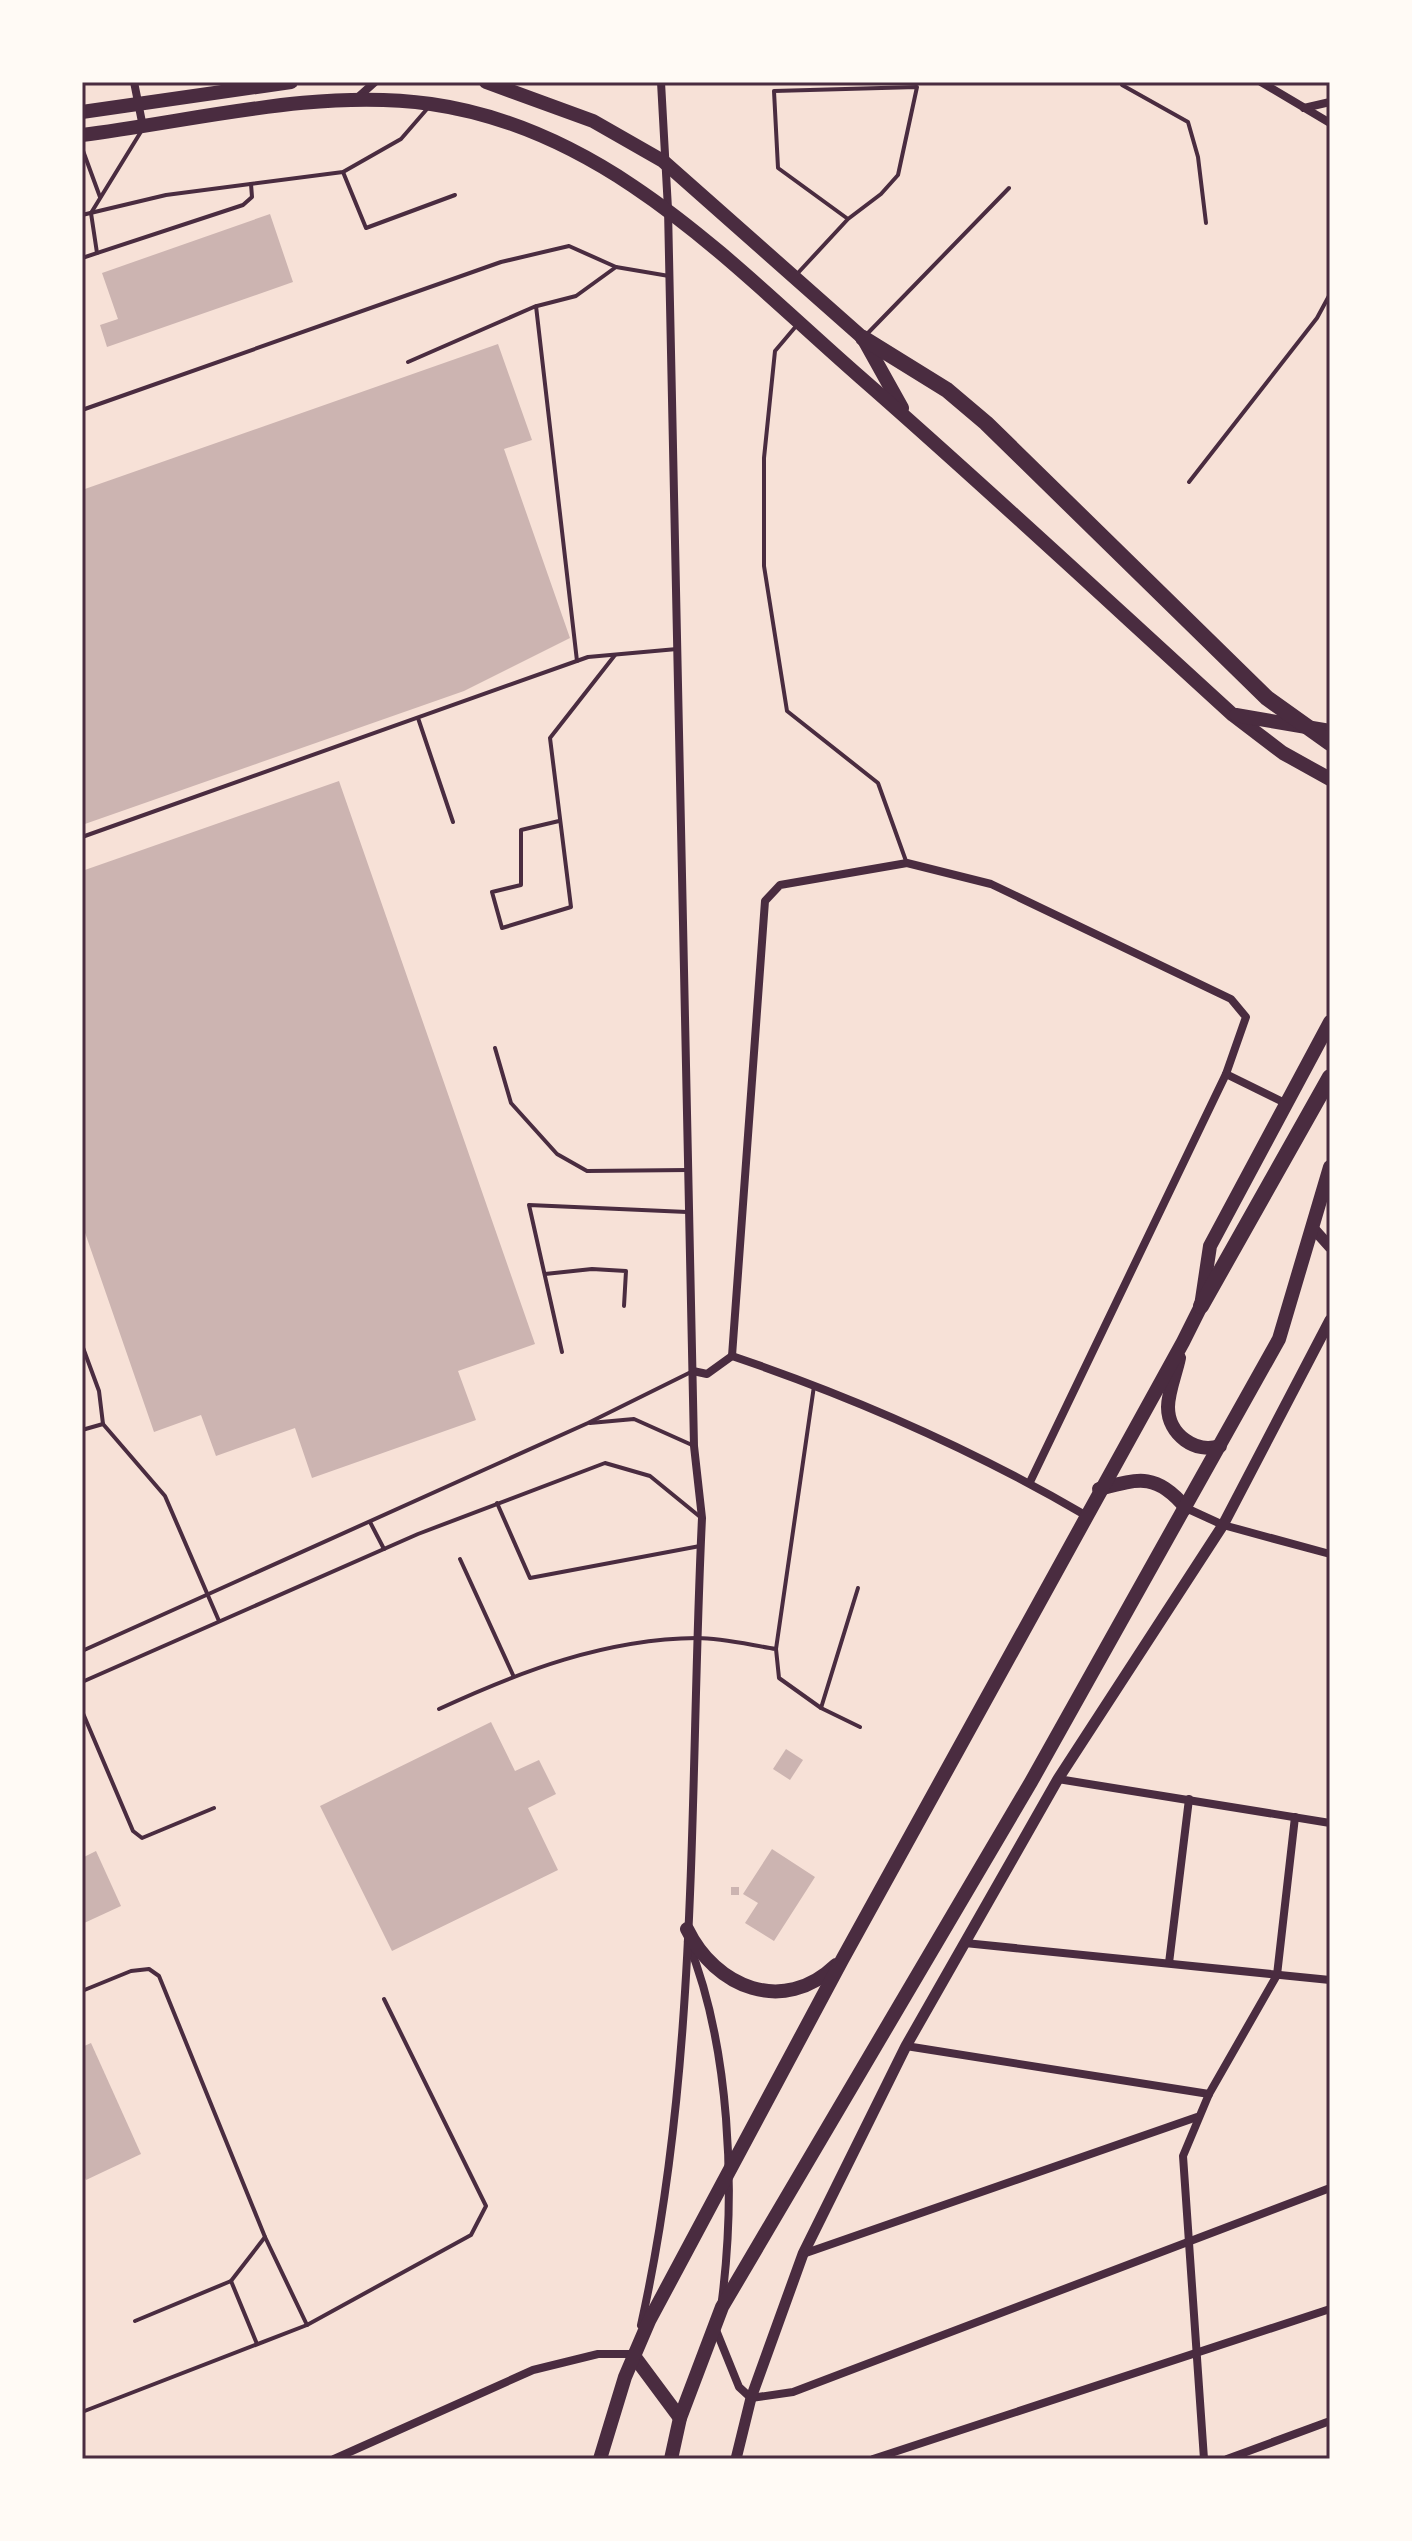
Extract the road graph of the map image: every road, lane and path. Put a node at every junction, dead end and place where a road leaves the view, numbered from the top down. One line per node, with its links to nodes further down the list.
1 (134, 82): 10 (street)
2 (291, 82): 10 (main road)
3 (375, 82): 8 (street)
4 (486, 82): 18 (main road)
5 (661, 82): 18 (street)
6 (1123, 82): 28 (lane)
7 (1261, 82): 12 (street)
8 (356, 99): 11 (main road); 15 (main road)
9 (1330, 102): 12 (street)
10 (138, 104): 13 (main road); 15 (street)
11 (431, 104): 19 (lane); 24 (main road)
12 (1304, 108): 14 (street)
13 (82, 112)
14 (1330, 123)
15 (143, 128): 16 (main road); 23 (lane)
16 (82, 135)
17 (82, 148): 23 (lane)
18 (663, 161): 24 (street); 33 (main road)
19 (343, 172): 20 (lane); 22 (lane)
20 (251, 184): 25 (lane); 29 (lane)
21 (1009, 188): 37 (lane)
22 (455, 195)
23 (100, 197): 25 (lane)
24 (668, 209): 32 (street); 36 (main road)
25 (91, 213): 26 (lane); 29 (lane)
26 (82, 215)
27 (848, 219): 27 (lane); 33 (lane)
28 (1206, 223)
29 (97, 253): 30 (lane)
30 (82, 258)
31 (616, 267): 32 (lane); 35 (lane); 39 (lane)
32 (669, 276): 42 (street)
33 (794, 277): 37 (main road)
34 (1330, 294): 41 (lane)
35 (536, 306): 38 (lane); 44 (lane)
36 (798, 323): 40 (main road); 53 (lane)
37 (863, 338): 40 (main road); 48 (highway)
38 (408, 362)
39 (82, 410)
40 (908, 419): 45 (main road)
41 (1189, 482)
42 (677, 649): 43 (lane); 60 (street)
43 (615, 655): 44 (lane); 50 (lane)
44 (577, 661): 46 (lane)
45 (1233, 715): 47 (main road); 49 (main road)
46 (418, 718): 51 (lane); 52 (lane)
47 (1330, 731)
48 (1330, 743)
49 (1330, 779)
50 (559, 821): 50 (lane)
51 (453, 822)
52 (82, 837)
53 (907, 863): 56 (street); 71 (street)
54 (1330, 1022): 58 (main road)
55 (495, 1048): 60 (lane)
56 (1226, 1074): 58 (street); 79 (street)
57 (1330, 1077): 66 (highway)
58 (1288, 1105): 66 (main road)
59 (1330, 1167): 62 (main road)
60 (688, 1170): 61 (street)
61 (689, 1212): 64 (lane); 72 (street)
62 (1313, 1228): 63 (street); 78 (main road)
63 (1330, 1247)
64 (545, 1274): 65 (lane); 70 (lane)
65 (624, 1306)
66 (1201, 1306): 68 (main road)
67 (1330, 1320): 86 (street)
68 (1183, 1342): 78 (main road); 80 (main road)
69 (82, 1345): 75 (lane)
70 (562, 1352)
71 (732, 1356): 72 (street); 73 (street)
72 (693, 1371): 74 (lane); 77 (street)
73 (814, 1384): 79 (street); 95 (lane)
74 (588, 1423): 77 (lane); 85 (lane)
75 (103, 1424): 76 (lane); 92 (lane)
76 (82, 1430)
77 (694, 1446): 84 (street)
78 (1220, 1446): 82 (main road)
79 (1030, 1482): 83 (street)
80 (1099, 1489): 82 (main road); 83 (main road)
81 (497, 1503): 84 (lane); 87 (lane); 88 (lane)
82 (1186, 1508): 86 (street); 125 (main road)
83 (1085, 1515): 110 (main road)
84 (702, 1518): 87 (street)
85 (370, 1522): 88 (lane); 92 (lane)
86 (1223, 1525): 89 (street); 103 (street)
87 (700, 1546): 94 (street)
88 (384, 1549): 93 (lane)
89 (1330, 1554)
90 (460, 1559): 97 (lane)
91 (858, 1588): 99 (lane)
92 (207, 1595): 93 (lane); 96 (lane)
93 (219, 1621): 98 (lane)
94 (697, 1638): 95 (lane); 97 (lane); 108 (street)
95 (776, 1649): 99 (lane)
96 (82, 1651)
97 (513, 1675): 100 (lane)
98 (82, 1682)
99 (821, 1708): 102 (lane)
100 (439, 1709)
101 (82, 1711): 105 (lane)
102 (860, 1727)
103 (1058, 1779): 104 (street); 109 (street)
104 (1189, 1799): 106 (street); 111 (street)
105 (214, 1808)
106 (1295, 1817): 107 (street); 112 (street)
107 (1330, 1823)
108 (687, 1933): 110 (main road); 119 (street); 131 (street)
109 (965, 1943): 111 (street); 116 (street)
110 (842, 1960): 119 (main road)
111 (1169, 1963): 112 (street)
112 (1277, 1975): 113 (street); 117 (street)
113 (1330, 1980)
114 (82, 1991): 121 (lane)
115 (384, 1999): 128 (lane)
116 (906, 2046): 117 (street); 123 (street)
117 (1209, 2094): 118 (street)
118 (1197, 2117): 122 (street); 123 (street)
119 (727, 2174): 125 (street); 131 (main road)
120 (1330, 2188): 122 (street)
121 (265, 2237): 124 (lane); 128 (lane)
122 (1186, 2241): 132 (street); 133 (street)
123 (803, 2254): 133 (street)
124 (231, 2281): 127 (lane); 130 (lane)
125 (722, 2307): 129 (main road)
126 (1330, 2309): 132 (street)
127 (135, 2321)
128 (307, 2325): 130 (lane)
129 (714, 2326): 133 (street); 135 (main road)
130 (257, 2344): 134 (lane)
131 (634, 2356): 135 (main road); 137 (street); 138 (main road)
132 (1196, 2356): 141 (street); 142 (street)
133 (751, 2398): 140 (street)
134 (82, 2412)
135 (680, 2418): 139 (main road)
136 (1330, 2421): 143 (street)
137 (334, 2459)
138 (600, 2459)
139 (671, 2459)
140 (736, 2459)
141 (873, 2459)
142 (1204, 2459)
143 (1227, 2459)

